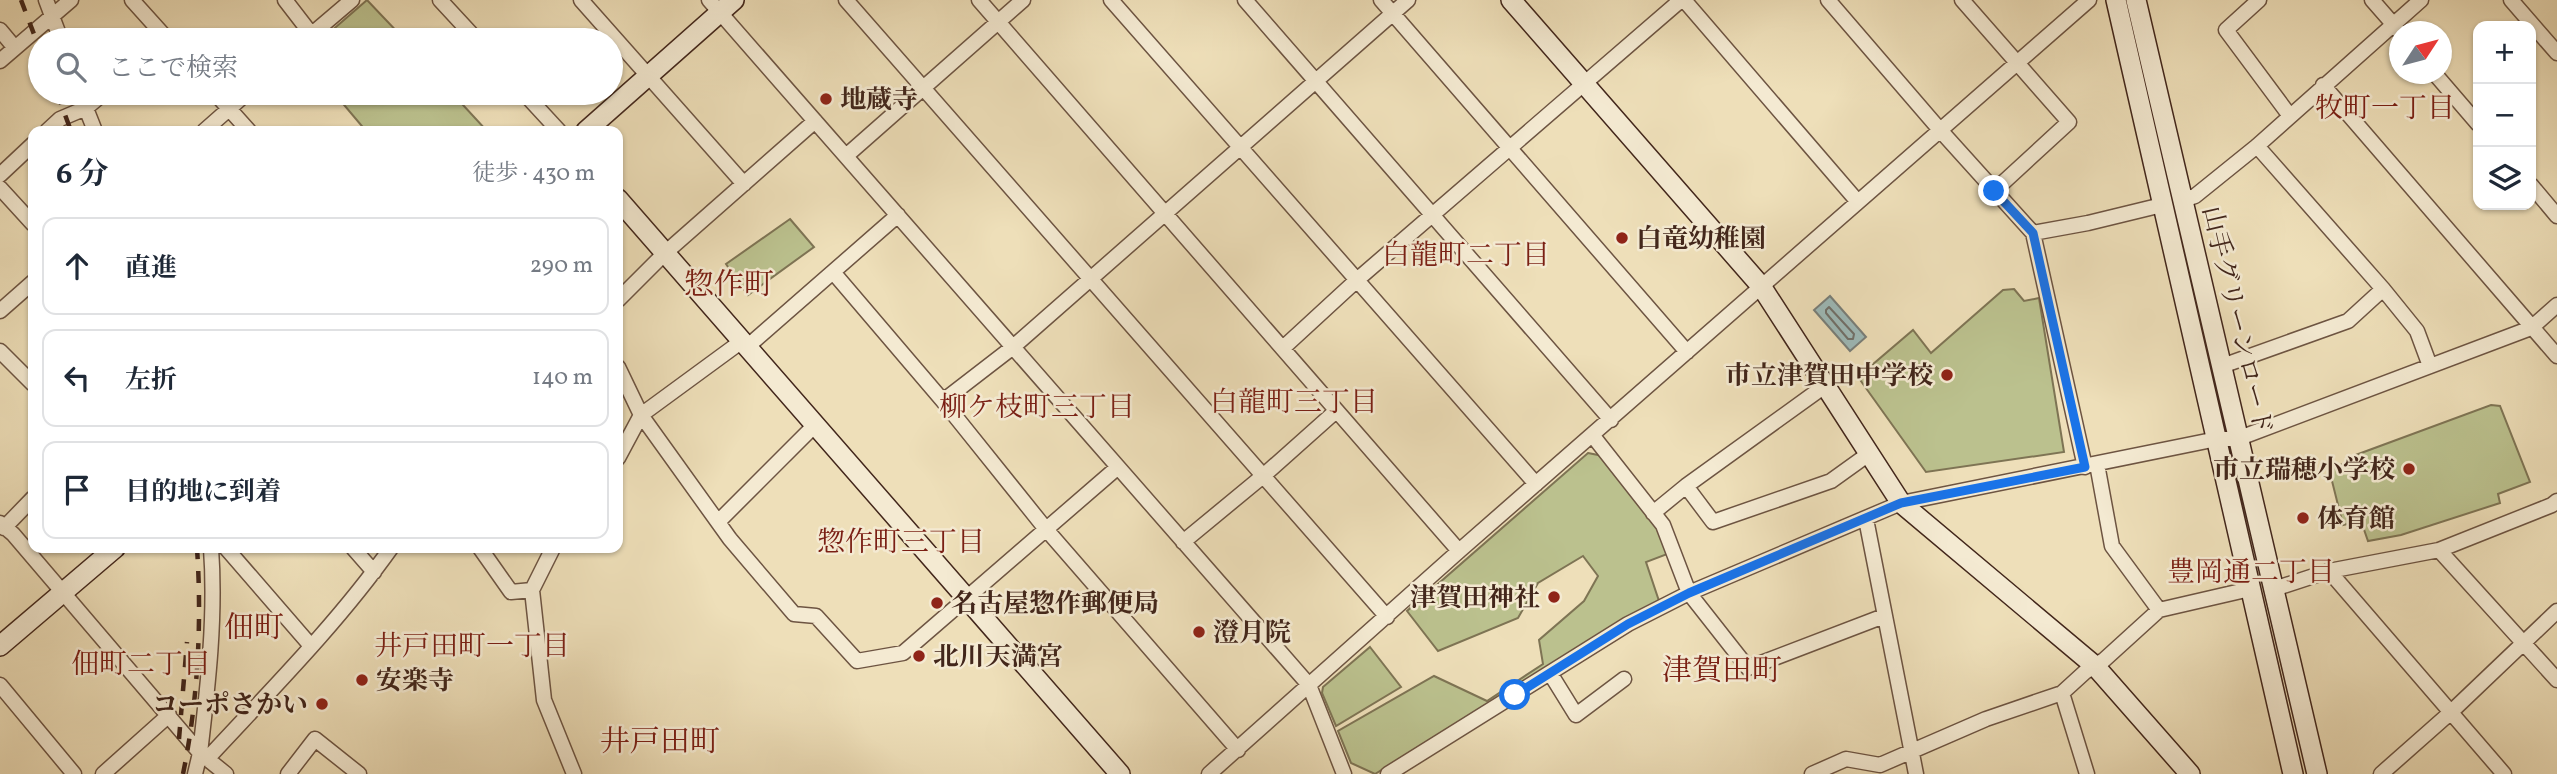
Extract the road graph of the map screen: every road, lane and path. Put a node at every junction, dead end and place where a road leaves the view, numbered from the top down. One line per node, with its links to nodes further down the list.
1 (46, 0): 28 (street)
2 (71, 0): 28 (street)
3 (132, 0): 34 (street)
4 (285, 0): 35 (street)
5 (352, 0): 36 (street)
6 (440, 0): 37 (street)
7 (581, 0): 38 (street)
8 (846, 0): 52 (street)
9 (979, 0): 31 (street)
10 (1023, 0): 31 (street)
11 (1111, 0): 72 (street)
12 (1245, 0): 48 (street)
13 (1381, 0): 27 (street)
14 (1408, 0): 27 (street)
15 (1511, 0): 50 (street)
16 (1683, 0): 50 (street); 83 (street)
17 (1828, 0): 71 (street)
18 (1962, 0): 46 (street)
19 (2089, 0): 46 (street)
20 (2116, 0): 85 (street, 山手グリーンロード)
21 (2136, 0): 82 (street, 山手グリーンロード)
22 (2259, 0): 62 (street)
23 (2372, 0): 29 (street)
24 (2421, 0): 30 (street)
25 (2511, 0): 44 (street)
26 (721, 4): 47 (street); 64 (street)
27 (1392, 13): 48 (street); 74 (street)
28 (52, 16): 32 (street); 33 (street)
29 (2389, 21)
30 (2403, 21)
31 (999, 22): 52 (street); 86 (street)
32 (38, 28)
33 (56, 28)
34 (156, 28)
35 (303, 28)
36 (319, 28)
37 (466, 28)
38 (606, 28)
39 (0, 30): 42 (street)
40 (2389, 34): 51 (street)
41 (28, 37): 42 (street)
42 (15, 48): 45 (street)
43 (623, 48): 47 (street)
44 (2557, 53)
45 (0, 61)
46 (2017, 62): 71 (street); 80 (street)
47 (649, 77): 53 (street); 78 (street)
48 (1315, 80): 72 (street); 87 (street)
49 (2444, 84): 63 (street)
50 (1584, 85): 74 (street); 97 (street)
51 (2323, 85): 62 (street); 102 (street)
52 (923, 88): 76 (street); 94 (street)
53 (623, 99)
54 (85, 105): 60 (street)
55 (90, 105): 60 (street)
56 (226, 105): 61 (street)
57 (234, 105): 61 (street)
58 (535, 105): 69 (street)
59 (616, 105): 70 (street)
60 (86, 108): 65 (street); 66 (street)
61 (229, 109): 67 (street); 68 (street)
62 (2290, 116): 73 (street)
63 (2473, 118)
64 (815, 121): 76 (street); 78 (street)
65 (52, 126)
66 (93, 126)
67 (210, 126)
68 (244, 126)
69 (554, 126)
70 (592, 126)
71 (1940, 130): 80 (street); 83 (street)
72 (1240, 145): 86 (street); 95 (street)
73 (2257, 146): 82 (street); 98 (street)
74 (1509, 148): 87 (street); 107 (street)
75 (28, 149): 77 (street)
76 (846, 156): 88 (street)
77 (0, 174)
78 (744, 184): 92 (street)
79 (0, 188): 90 (street)
80 (1994, 191): 91 (street)
81 (2536, 191): 89 (street)
82 (2183, 200): 109 (street, 山手グリーンロード)
83 (1858, 202): 97 (street)
84 (623, 205): 92 (street)
85 (2162, 205): 91 (street); 120 (street, 山手グリーンロード)
86 (1164, 212): 94 (street); 105 (street)
87 (1433, 214): 95 (street); 117 (street)
88 (898, 215): 93 (street); 104 (street)
89 (2557, 216)
90 (28, 219)
91 (2033, 233): 124 (street)
92 (664, 254): 99 (street); 103 (street)
93 (833, 272): 103 (street); 114 (street)
94 (1090, 278): 104 (street); 126 (street)
95 (1358, 279): 105 (street); 127 (street)
96 (28, 286): 101 (street)
97 (1761, 286): 107 (street); 113 (street)
98 (2383, 289): 109 (street); 110 (street)
99 (623, 295)
100 (2557, 305): 102 (street)
101 (0, 311)
102 (2531, 328): 108 (street); 110 (street)
103 (745, 344): 116 (street); 118 (street)
104 (1013, 347): 114 (street); 125 (street)
105 (1283, 348): 115 (street)
106 (0, 351): 112 (street)
107 (1687, 352): 117 (street)
108 (2557, 356)
109 (2222, 366): 121 (street, 山手グリーンロード)
110 (2430, 366): 121 (street)
111 (623, 377): 116 (street)
112 (28, 379)
113 (1826, 385): 123 (street); 128 (street)
114 (943, 401): 136 (street)
115 (1336, 411): 126 (street); 139 (street)
116 (641, 415): 122 (street); 134 (street)
117 (1611, 420): 119 (street)
118 (815, 425): 134 (street); 158 (street)
119 (1593, 436): 127 (street); 132 (street)
120 (2217, 439): 121 (street); 124 (street); 153 (street, 山手グリーンロード)
121 (2237, 439): 154 (street, 山手グリーンロード)
122 (623, 449)
123 (1870, 453): 128 (street); 131 (street)
124 (2091, 465): 131 (street); 159 (street)
125 (1118, 467): 136 (street); 137 (street)
126 (1263, 476): 137 (street); 162 (street)
127 (1536, 484): 139 (street)
128 (1686, 486): 132 (street)
129 (2557, 501): 138 (street)
130 (28, 503): 135 (street)
131 (1901, 503): 133 (street); 166 (street)
132 (1653, 513): 157 (street)
133 (1866, 519): 157 (street); 161 (street)
134 (718, 522): 158 (street)
135 (2, 526): 140 (street)
136 (1045, 528): 158 (street); 175 (street)
137 (1183, 542): 171 (street)
138 (2439, 550): 150 (street); 163 (street)
139 (1459, 551): 162 (street)
140 (28, 552)
141 (29, 553): 156 (street)
142 (100, 553): 152 (street)
143 (109, 553): 152 (street)
144 (211, 553): 177 (street)
145 (230, 553): 165 (street)
146 (357, 553): 151 (street)
147 (387, 553): 151 (street)
148 (484, 553): 155 (street)
149 (550, 553): 155 (street)
150 (2329, 571): 154 (street); 173 (street)
151 (374, 572): 165 (street)
152 (82, 576): 156 (street)
153 (2249, 589): 159 (street); 193 (street, 山手グリーンロード)
154 (2274, 589): 194 (street, 山手グリーンロード)
155 (532, 590): 184 (street)
156 (62, 593): 164 (street); 174 (street)
157 (1689, 593): 161 (street); 167 (street)
158 (966, 598): 185 (street)
159 (2159, 610): 166 (street)
160 (2557, 611): 163 (street)
161 (1884, 615): 176 (street)
162 (1387, 617): 171 (street)
163 (2524, 642): 169 (street); 173 (street)
164 (0, 646)
165 (311, 646): 177 (street)
166 (2095, 666): 172 (street); 192 (street)
167 (1550, 673): 168 (street); 188 (street)
168 (1624, 679)
169 (2557, 680)
170 (0, 685): 178 (street)
171 (1309, 685): 175 (street); 187 (street)
172 (2062, 693): 176 (street); 191 (street)
173 (2450, 713): 195 (street); 196 (street)
174 (169, 715): 177 (street); 179 (street)
175 (1238, 750): 186 (street)
176 (1912, 751): 189 (street); 190 (street)
177 (204, 756): 180 (street); 181 (street)
178 (74, 774)
179 (103, 774)
180 (195, 774)
181 (226, 774)
182 (288, 774): 183 (street)
183 (359, 774)
184 (574, 774)
185 (1121, 774)
186 (1209, 774)
187 (1343, 774)
188 (1388, 774)
189 (1812, 774)
190 (1916, 774)
191 (2087, 774)
192 (2190, 774)
193 (2292, 774)
194 (2317, 774)
195 (2381, 774)
196 (2504, 774)

